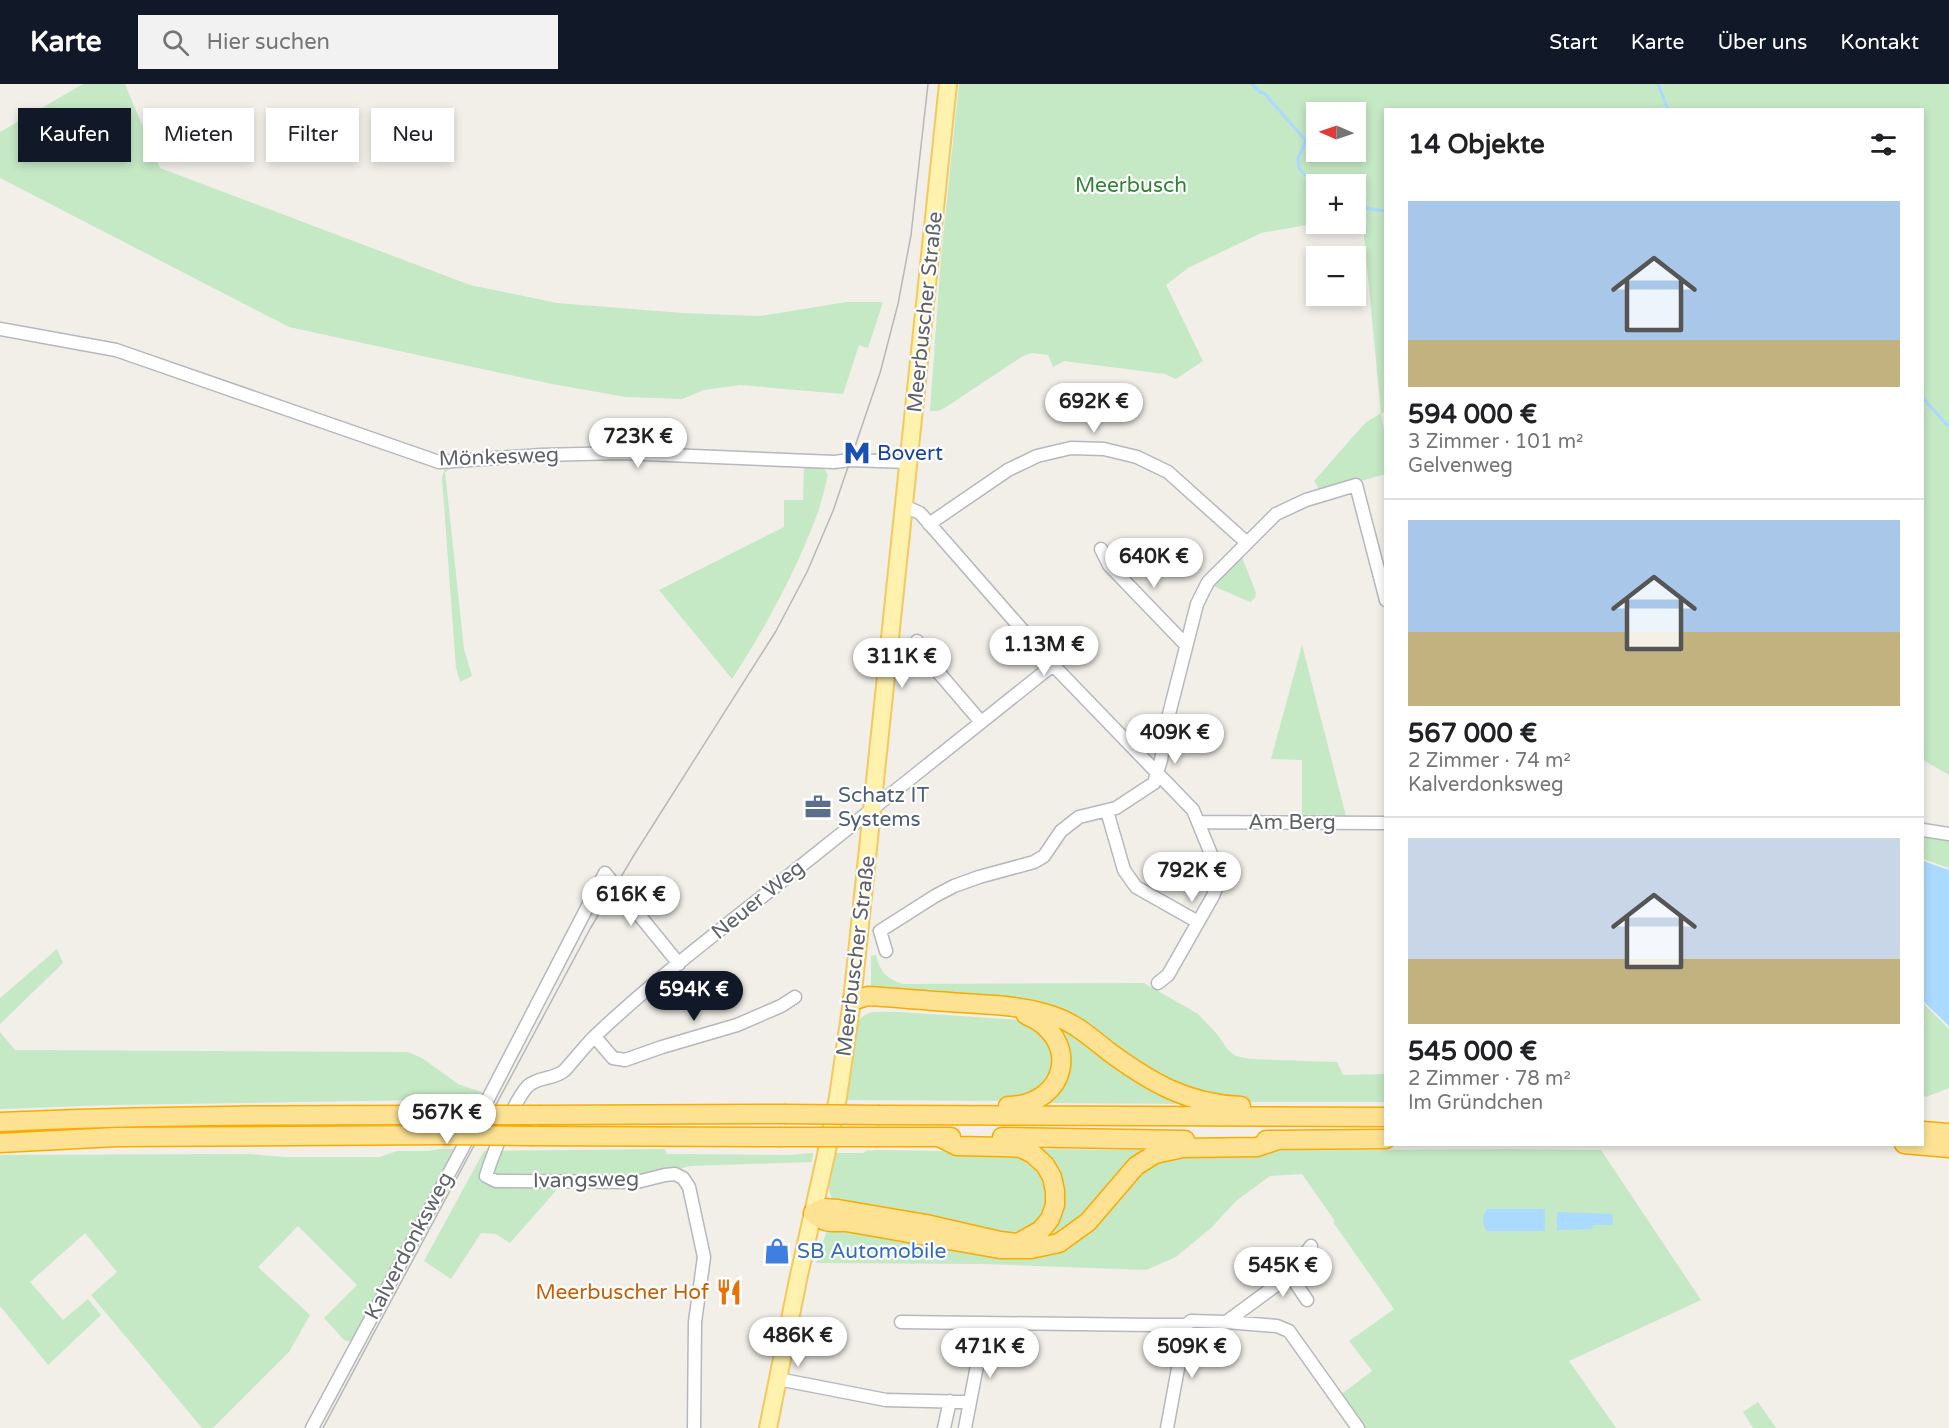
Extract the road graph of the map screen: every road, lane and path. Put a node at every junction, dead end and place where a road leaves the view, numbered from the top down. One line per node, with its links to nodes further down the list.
1 (948, 84): 3 (main road, Meerbuscher Straße)
2 (0, 329): 3 (street, Mönkesweg)
3 (909, 462): 4 (main road, Meerbuscher Straße)
4 (904, 506): 5 (street); 14 (main road, Meerbuscher Straße)
5 (929, 524): 6 (street); 11 (street)
6 (1246, 542): 8 (street); 10 (street)
7 (1101, 549): 10 (street)
8 (1384, 592)
9 (917, 641): 12 (street)
10 (1186, 645): 13 (street)
11 (1053, 665): 12 (street, Neuer Weg); 13 (street)
12 (981, 722): 14 (street, Neuer Weg)
13 (1158, 771): 15 (street); 16 (street)
14 (872, 809): 22 (street, Neuer Weg); 25 (main road, Meerbuscher Straße)
15 (1107, 811): 20 (street); 21 (street)
16 (1198, 822): 17 (street, Am Berg); 20 (street)
17 (1384, 823)
18 (1924, 830): 19 (street)
19 (1949, 834)
20 (1198, 922): 23 (street)
21 (886, 951)
22 (679, 964): 26 (street, Neuer Weg); 51 (street, Kalverdonksweg)
23 (1158, 983)
24 (795, 997): 26 (street)
25 (852, 1001): 27 (highway); 28 (highway); 40 (main road, Meerbuscher Straße)
26 (595, 1036): 39 (street, Neuer Weg)
27 (948, 1115): 28 (highway); 30 (highway, bridge)
28 (1311, 1116): 29 (highway)
29 (1384, 1117)
30 (0, 1122)
31 (1924, 1131): 32 (highway)
32 (1949, 1133)
33 (939, 1137): 35 (highway); 36 (highway, bridge); 40 (highway)
34 (1384, 1139): 35 (highway)
35 (1278, 1140): 40 (highway)
36 (0, 1143)
37 (1924, 1146): 38 (highway)
38 (1949, 1148)
39 (486, 1176): 52 (street, Ivangsweg)
40 (813, 1213): 48 (main road, Meerbuscher Straße)
41 (1311, 1246): 42 (street)
42 (1290, 1275): 43 (street); 45 (street)
43 (1307, 1300)
44 (901, 1322): 46 (street)
45 (1226, 1322): 47 (street); 57 (street)
46 (985, 1324): 47 (street); 50 (street)
47 (1186, 1325): 56 (street)
48 (778, 1379): 49 (street); 53 (main road, Meerbuscher Straße)
49 (950, 1401): 50 (street); 54 (street)
50 (970, 1402): 55 (street)
51 (312, 1428)
52 (694, 1428)
53 (768, 1428)
54 (944, 1428)
55 (965, 1428)
56 (1167, 1428)
57 (1358, 1428)

